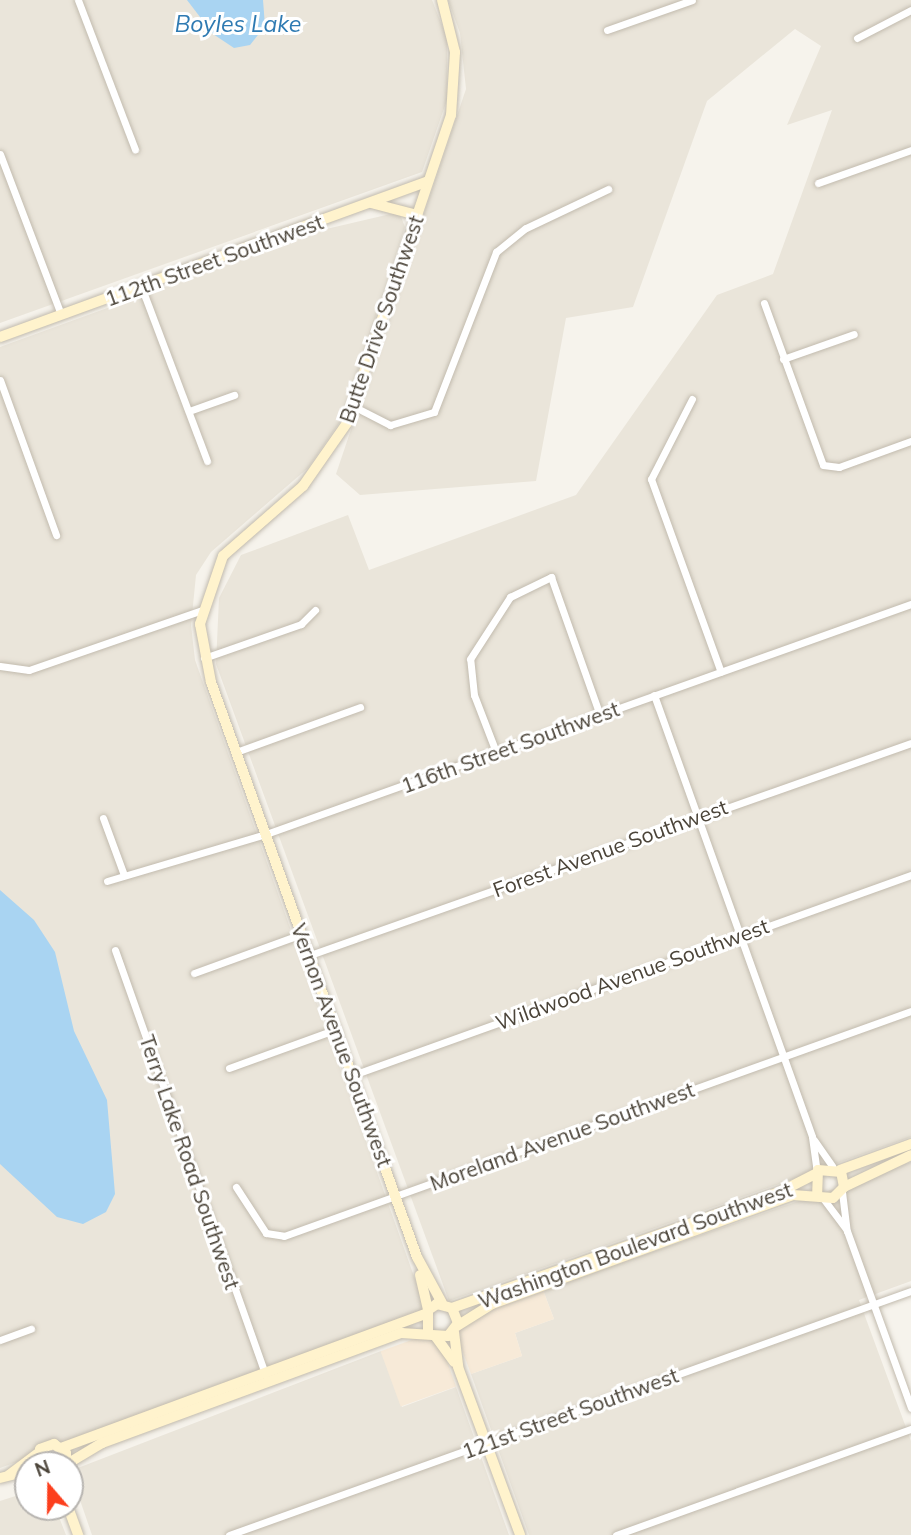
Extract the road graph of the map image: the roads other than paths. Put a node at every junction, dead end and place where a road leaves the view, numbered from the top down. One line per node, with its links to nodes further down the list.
1 (78, 0): 7 (street)
2 (442, 0): 10 (street, Butte Drive Southwest)
3 (692, 0): 5 (street)
4 (911, 10): 6 (street)
5 (607, 30)
6 (857, 38)
7 (135, 149)
8 (911, 150): 11 (street)
9 (0, 154): 17 (street)
10 (427, 183): 13 (street, 112th Street Southwest); 14 (street, Butte Drive Southwest)
11 (818, 183)
12 (608, 189): 24 (street)
13 (370, 203): 14 (street); 15 (street, 112th Street Southwest)
14 (416, 215): 24 (street, Butte Drive Southwest)
15 (141, 286): 17 (street, 112th Street Southwest); 25 (street)
16 (764, 303): 20 (street)
17 (61, 314): 19 (street, 112th Street Southwest)
18 (854, 334): 20 (street)
19 (0, 337)
20 (783, 359): 26 (street)
21 (0, 380): 28 (street)
22 (234, 396): 25 (street)
23 (692, 400): 34 (street)
24 (353, 406): 30 (street, Butte Drive Southwest)
25 (189, 411): 27 (street)
26 (911, 441)
27 (207, 461)
28 (56, 536)
29 (911, 604): 34 (street, 116th Street Southwest)
30 (202, 610): 32 (street, Butte Drive Southwest); 33 (street)
31 (316, 610): 32 (street)
32 (204, 658): 39 (street, Butte Drive Southwest)
33 (0, 666)
34 (721, 672): 35 (street, 116th Street Southwest)
35 (654, 695): 37 (street, 116th Street Southwest); 41 (street)
36 (360, 707): 39 (street)
37 (600, 715): 40 (street, 116th Street Southwest); 40 (street)
38 (911, 743): 41 (street, Forest Avenue Southwest)
39 (236, 752): 43 (street, Butte Drive Southwest)
40 (496, 752): 43 (street, 116th Street Southwest)
41 (698, 817): 48 (street); 50 (street, Forest Avenue Southwest)
42 (103, 818): 44 (street)
43 (266, 834): 44 (street, 116th Street Southwest); 47 (street, Vernon Avenue Southwest)
44 (124, 875): 46 (street, 116th Street Southwest)
45 (911, 875): 48 (street, Wildwood Avenue Southwest)
46 (107, 881)
47 (302, 934): 50 (street, Vernon Avenue Southwest); 51 (street)
48 (741, 935): 54 (street); 56 (street, Wildwood Avenue Southwest)
49 (116, 950): 77 (street, Terry Lake Road Southwest)
50 (310, 955): 53 (street, Vernon Avenue Southwest)
51 (194, 973)
52 (911, 1011): 54 (street, Moreland Avenue Southwest)
53 (337, 1029): 55 (street); 56 (street, Vernon Avenue Southwest)
54 (784, 1056): 57 (street); 64 (street, Moreland Avenue Southwest)
55 (229, 1068)
56 (354, 1075): 64 (street, Vernon Avenue Southwest)
57 (812, 1137): 60 (street); 61 (street)
58 (911, 1144): 60 (street)
59 (911, 1155): 63 (street)
60 (836, 1168): 61 (street, Washington Boulevard Southwest); 63 (street)
61 (816, 1173): 65 (street); 70 (street, Washington Boulevard Southwest)
62 (236, 1187): 64 (street, Moreland Avenue Southwest)
63 (843, 1190): 65 (street, Washington Boulevard Southwest); 66 (street)
64 (395, 1195): 67 (street, Vernon Avenue Southwest)
65 (820, 1195): 66 (street); 73 (street, Washington Boulevard Southwest)
66 (847, 1231): 69 (street)
67 (417, 1257): 70 (street, Vernon Avenue Southwest); 71 (street, Vernon Avenue Southwest)
68 (911, 1291): 69 (street, 121st Street Southwest)
69 (874, 1304): 78 (street); 80 (street, 121st Street Southwest)
70 (447, 1306): 71 (street, Washington Boulevard Southwest); 73 (street, Vernon Avenue Southwest)
71 (426, 1312): 74 (street, Vernon Avenue Southwest); 77 (street)
72 (31, 1329): 75 (street)
73 (456, 1329): 74 (street, Washington Boulevard Southwest); 76 (street)
74 (432, 1335): 76 (street); 84 (street)
75 (0, 1340)
76 (458, 1367): 80 (street)
77 (265, 1374): 81 (street)
78 (911, 1408)
79 (911, 1429): 87 (street)
80 (485, 1443): 85 (street, 121st Street Southwest); 86 (street)
81 (61, 1448): 82 (street); 83 (street)
82 (43, 1451)
83 (62, 1451)
84 (84, 1454)
85 (229, 1535)
86 (520, 1535)
87 (616, 1535)

